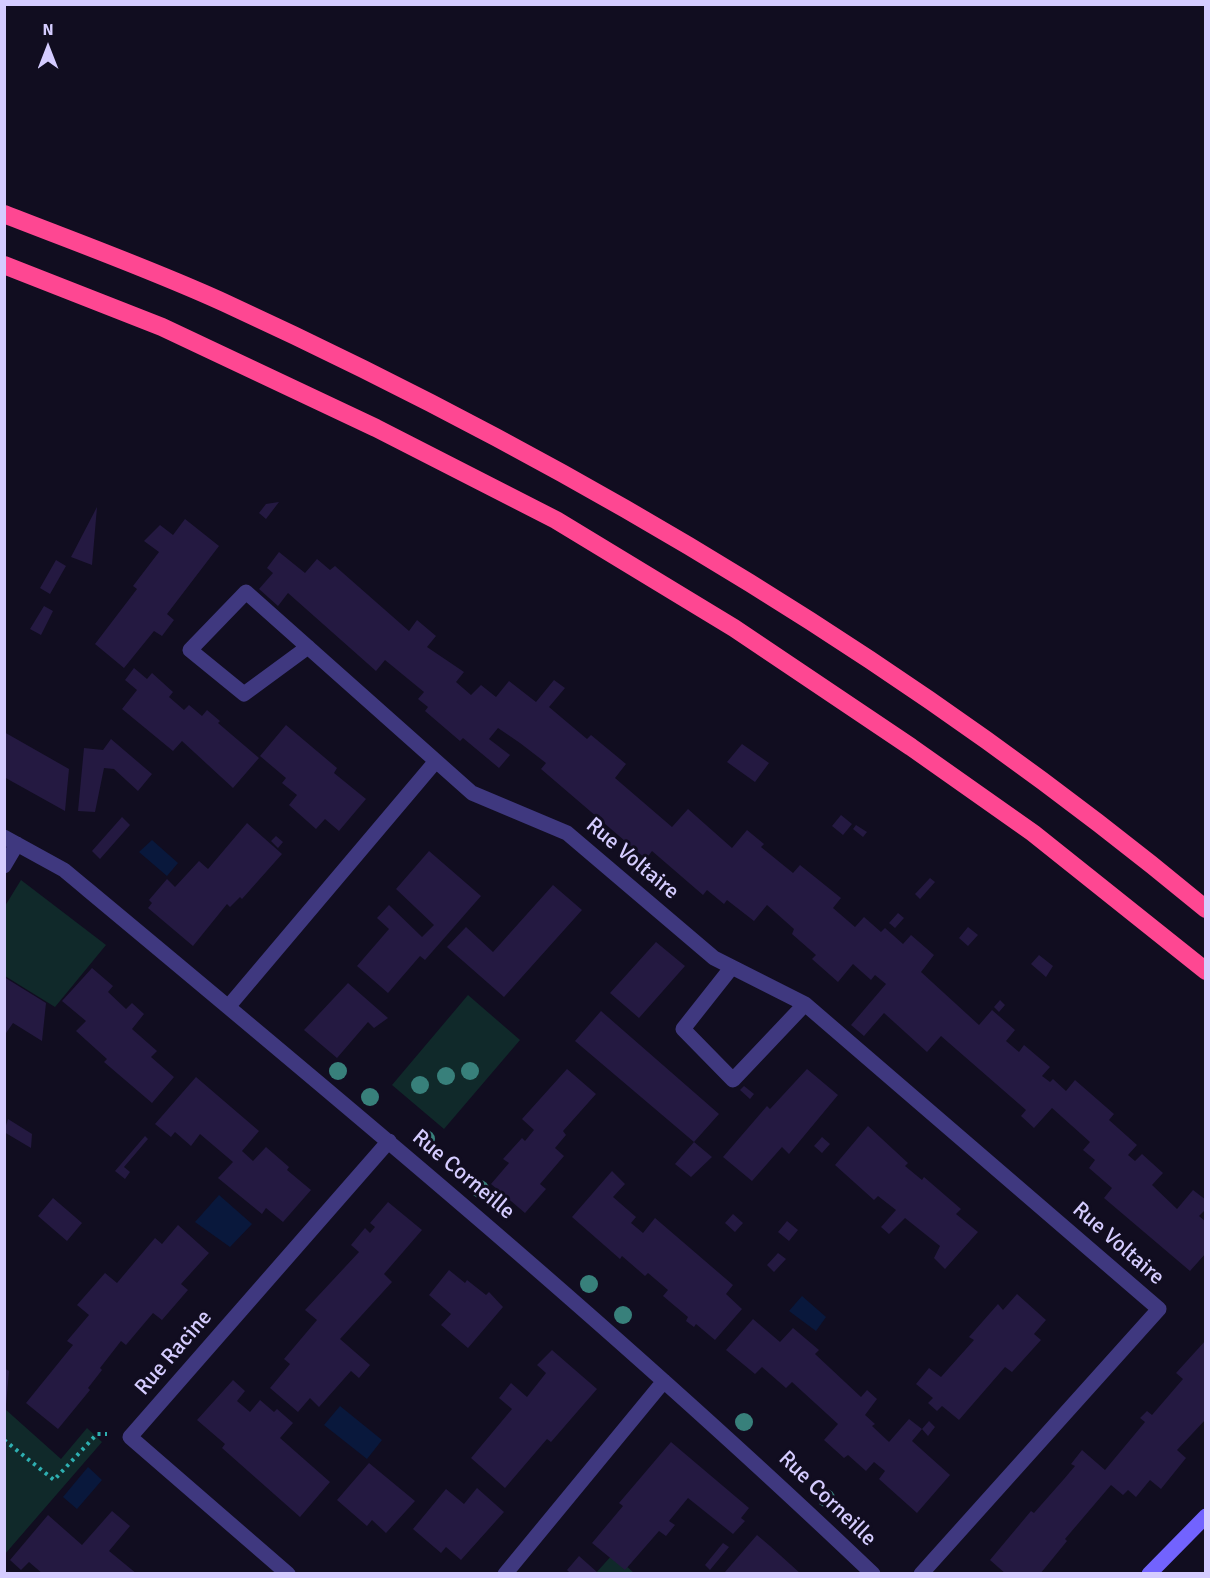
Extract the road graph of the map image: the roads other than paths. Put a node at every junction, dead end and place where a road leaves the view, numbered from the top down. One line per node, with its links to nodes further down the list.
1 (4, 214): 7 (highway)
2 (4, 265): 9 (highway)
3 (308, 647): 3 (street, Rue Voltaire); 4 (street, Rue Voltaire)
4 (435, 761): 8 (street, Rue Voltaire); 11 (street)
5 (11, 840): 6 (street); 11 (street, Rue Corneille)
6 (4, 866)
7 (1206, 909)
8 (732, 968): 10 (street, Rue Voltaire); 10 (street)
9 (1206, 971)
10 (805, 1004): 18 (street, Rue Voltaire)
11 (228, 1007): 12 (street, Rue Corneille)
12 (389, 1141): 13 (street, Rue Corneille); 15 (street, Rue Racine)
13 (664, 1381): 16 (street); 17 (street, Rue Corneille)
14 (1206, 1516): 19 (main road)
15 (288, 1574)
16 (505, 1574)
17 (873, 1574)
18 (921, 1574)
19 (1149, 1574)

